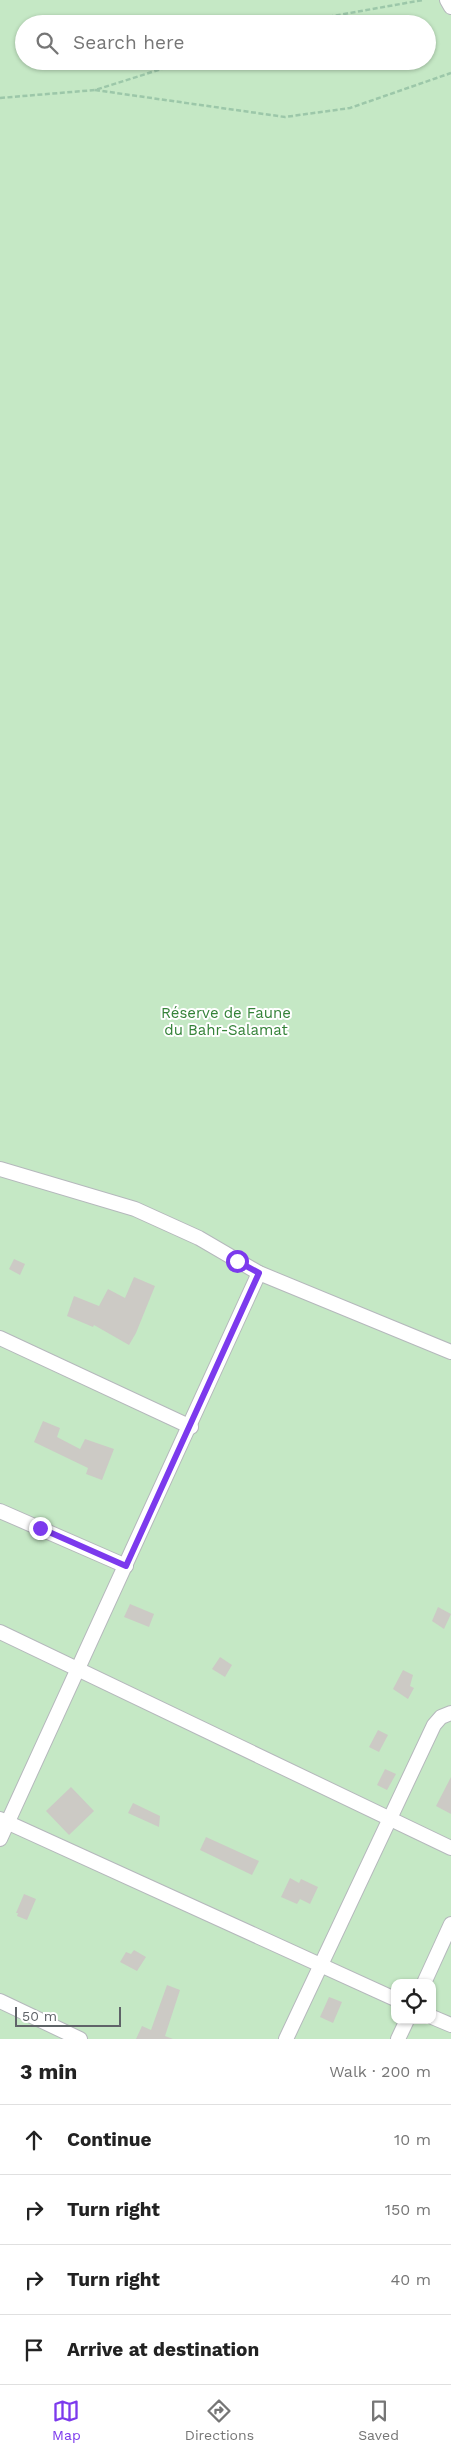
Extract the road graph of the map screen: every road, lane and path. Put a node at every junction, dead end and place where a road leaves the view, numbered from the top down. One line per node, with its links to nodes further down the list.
1 (423, 0): 4 (path)
2 (447, 0): 3 (street)
3 (451, 7)
4 (339, 15)
5 (158, 70): 7 (path)
6 (451, 73): 7 (path)
7 (95, 90): 8 (path)
8 (0, 98)
9 (0, 1169): 10 (street)
10 (259, 1273): 12 (street); 13 (street)
11 (0, 1338): 13 (street)
12 (451, 1352)
13 (191, 1427): 15 (street)
14 (0, 1511): 15 (street)
15 (126, 1566): 17 (street)
16 (0, 1632): 17 (street)
17 (78, 1669): 19 (street); 20 (street)
18 (451, 1713): 19 (street)
19 (389, 1817): 22 (street); 24 (street)
20 (4, 1821): 21 (street); 24 (street)
21 (0, 1840)
22 (451, 1848)
23 (451, 1924): 25 (street)
24 (321, 1965): 26 (street); 32 (street)
25 (426, 1979)
26 (391, 1997)
27 (0, 2001): 31 (street)
28 (436, 2019): 30 (street)
29 (405, 2024): 33 (street)
30 (451, 2025)
31 (80, 2039)
32 (286, 2039)
33 (398, 2039)

